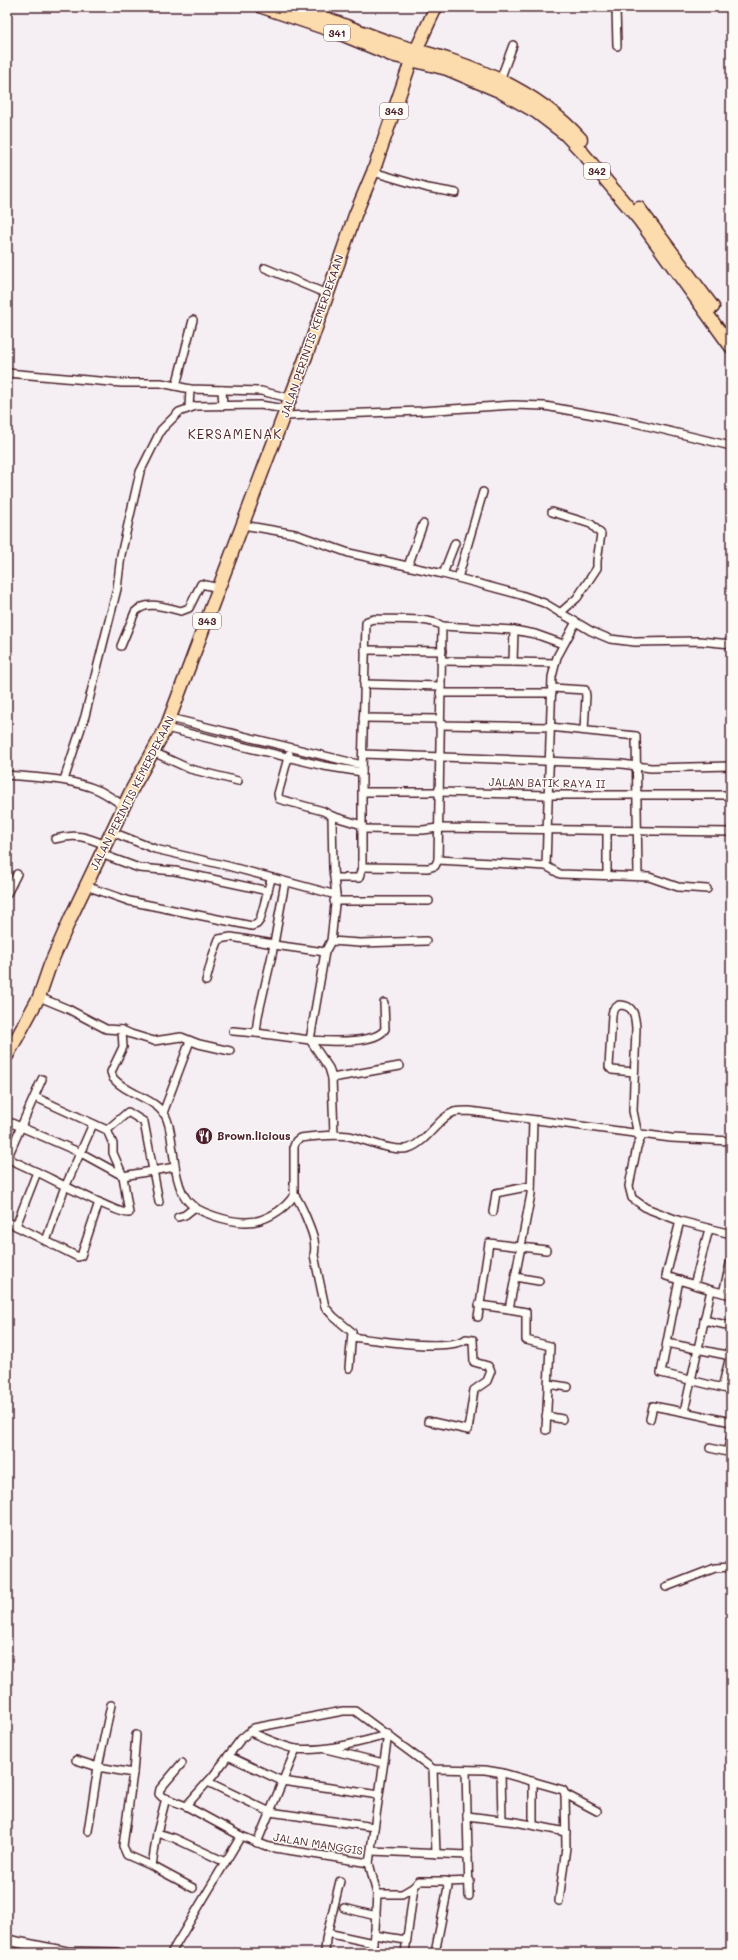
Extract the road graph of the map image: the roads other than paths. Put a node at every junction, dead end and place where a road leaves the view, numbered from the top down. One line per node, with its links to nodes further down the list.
1 (262, 7): 7 (main road, 341)
2 (295, 7): 7 (main road, 341)
3 (436, 7): 7 (main road, JALAN PERINTIS KEMERDEKAAN / 343)
4 (616, 7): 6 (street)
5 (513, 45): 8 (street)
6 (617, 46)
7 (414, 56): 8 (main road, 342); 9 (main road, JALAN PERINTIS KEMERDEKAAN / 343); 12 (main road, 342)
8 (500, 80): 12 (main road, 342)
9 (373, 172): 10 (street); 13 (main road, JALAN PERINTIS KEMERDEKAAN / 343)
10 (456, 193)
11 (265, 268): 13 (street)
12 (689, 281): 15 (main road, 342); 16 (main road, 342)
13 (327, 294): 23 (main road, JALAN PERINTIS KEMERDEKAAN / 343)
14 (193, 320): 18 (street)
15 (731, 332)
16 (731, 346)
17 (7, 373): 18 (street)
18 (176, 386): 19 (street)
19 (190, 389): 20 (street); 22 (street)
20 (222, 390): 21 (street); 23 (street)
21 (223, 406): 22 (street); 23 (street)
22 (189, 408): 69 (street)
23 (286, 408): 24 (street); 28 (main road, JALAN PERINTIS KEMERDEKAAN / 343)
24 (731, 446)
25 (483, 492): 32 (street)
26 (552, 512): 34 (street)
27 (423, 524): 30 (street)
28 (243, 525): 30 (street); 33 (main road, JALAN PERINTIS KEMERDEKAAN / 343)
29 (454, 543): 31 (street)
30 (408, 566): 31 (street)
31 (442, 574): 32 (street)
32 (458, 578): 34 (street)
33 (219, 588): 40 (street); 52 (main road, JALAN PERINTIS KEMERDEKAAN / 343)
34 (560, 613): 35 (street)
35 (576, 622): 38 (street); 39 (street)
36 (442, 626): 37 (street); 41 (street); 42 (street)
37 (514, 630): 38 (street); 44 (street)
38 (563, 644): 45 (street)
39 (731, 644)
40 (121, 646)
41 (366, 650): 42 (street); 46 (street)
42 (442, 651): 43 (street)
43 (441, 661): 44 (street); 47 (street)
44 (513, 662): 45 (street)
45 (555, 663): 48 (street)
46 (364, 684): 47 (street); 50 (street)
47 (441, 686): 49 (street)
48 (552, 690): 49 (street); 53 (street); 54 (street)
49 (440, 693): 51 (street)
50 (363, 718): 51 (street); 59 (street)
51 (439, 722): 53 (street); 62 (street)
52 (168, 723): 55 (street); 56 (street); 58 (main road, JALAN PERINTIS KEMERDEKAAN / 343)
53 (550, 727): 54 (street); 63 (street)
54 (584, 730): 65 (street)
55 (245, 736): 56 (street); 57 (street)
56 (241, 747): 61 (street)
57 (291, 748): 60 (street); 61 (street)
58 (153, 752): 70 (street); 76 (main road, JALAN PERINTIS KEMERDEKAAN / 343)
59 (363, 754): 62 (street); 67 (street)
60 (326, 756): 64 (street); 67 (street)
61 (288, 757): 64 (street); 77 (street)
62 (440, 758): 63 (street); 72 (street)
63 (548, 762): 65 (street); 75 (street)
64 (324, 766): 67 (street)
65 (638, 766): 66 (street); 73 (street)
66 (731, 766)
67 (362, 769): 71 (street)
68 (7, 775): 69 (street)
69 (64, 780): 76 (street)
70 (238, 781)
71 (363, 792): 72 (street, JALAN BATIK RAYA II); 78 (street)
72 (439, 792): 75 (street, JALAN BATIK RAYA II); 79 (street)
73 (637, 795): 74 (street, JALAN BATIK RAYA II); 75 (street, JALAN BATIK RAYA II); 82 (street)
74 (731, 795)
75 (547, 796): 80 (street)
76 (124, 806): 83 (main road, JALAN PERINTIS KEMERDEKAAN / 343)
77 (332, 816): 78 (street); 93 (street)
78 (362, 827): 79 (street); 89 (street)
79 (438, 828): 80 (street); 87 (street)
80 (546, 830): 81 (street); 88 (street)
81 (607, 831): 82 (street); 91 (street)
82 (638, 831): 84 (street); 92 (street)
83 (112, 832): 86 (main road, JALAN PERINTIS KEMERDEKAAN / 343); 94 (street)
84 (731, 832)
85 (55, 838): 86 (street)
86 (104, 849): 96 (main road, JALAN PERINTIS KEMERDEKAAN / 343); 98 (street)
87 (438, 860): 88 (street); 89 (street)
88 (546, 866): 91 (street)
89 (362, 867): 93 (street)
90 (17, 874): 99 (street)
91 (607, 875): 92 (street)
92 (638, 876): 97 (street)
93 (335, 878): 100 (street)
94 (271, 879): 95 (street); 98 (street)
95 (285, 882): 100 (street); 104 (street)
96 (86, 886): 98 (street); 107 (main road, JALAN PERINTIS KEMERDEKAAN / 343)
97 (707, 889)
98 (268, 891)
99 (7, 894)
100 (335, 898): 101 (street); 102 (street)
101 (428, 901)
102 (331, 941): 103 (street); 105 (street)
103 (426, 941)
104 (274, 945): 105 (street); 106 (street); 111 (street)
105 (325, 952): 112 (street)
106 (206, 981)
107 (39, 997): 109 (street); 115 (main road, JALAN PERINTIS KEMERDEKAAN / 343)
108 (384, 1003): 112 (street)
109 (122, 1030): 113 (street); 121 (street)
110 (233, 1031): 111 (street)
111 (256, 1033): 112 (street)
112 (310, 1040): 118 (street)
113 (190, 1041): 114 (street); 121 (street)
114 (230, 1051)
115 (7, 1056)
116 (400, 1066): 118 (street)
117 (634, 1072): 117 (street); 128 (street)
118 (332, 1078): 127 (street)
119 (42, 1079): 120 (street)
120 (35, 1097): 124 (street); 125 (street)
121 (163, 1113): 133 (street)
122 (533, 1120): 127 (street); 128 (street); 138 (street)
123 (7, 1121): 125 (street)
124 (93, 1124): 126 (street); 130 (street)
125 (21, 1127): 130 (street); 135 (street)
126 (108, 1130): 131 (street); 134 (street)
127 (334, 1134): 139 (street)
128 (640, 1135): 129 (street); 145 (street)
129 (731, 1141)
130 (81, 1153): 132 (street); 137 (street)
131 (113, 1153): 132 (street); 136 (street)
132 (107, 1166): 136 (street)
133 (175, 1167): 134 (street); 142 (street)
134 (154, 1170): 136 (street); 141 (street)
135 (37, 1172): 137 (street); 147 (street)
136 (123, 1176): 140 (street)
137 (66, 1185): 140 (street); 150 (street)
138 (531, 1186): 143 (street); 151 (street)
139 (294, 1195): 142 (street); 166 (street)
140 (99, 1202): 150 (street)
141 (160, 1202)
142 (195, 1207): 144 (street)
143 (493, 1212)
144 (178, 1217)
145 (680, 1221): 148 (street); 155 (street)
146 (7, 1222): 147 (street)
147 (16, 1226): 150 (street)
148 (709, 1229): 149 (street); 157 (street)
149 (731, 1234)
150 (46, 1241)
151 (521, 1247): 152 (street); 154 (street); 161 (street)
152 (546, 1250)
153 (731, 1262): 159 (street)
154 (515, 1277): 156 (street); 162 (street)
155 (679, 1280): 157 (street); 167 (street)
156 (539, 1281)
157 (694, 1284): 158 (street)
158 (711, 1290): 159 (street); 164 (street)
159 (723, 1293): 160 (street)
160 (731, 1295)
161 (479, 1305): 162 (street); 163 (street)
162 (509, 1309): 172 (street)
163 (478, 1317)
164 (704, 1320): 165 (street); 168 (street)
165 (731, 1326)
166 (352, 1337): 170 (street); 180 (street)
167 (667, 1343): 168 (street); 171 (street)
168 (698, 1349): 169 (street); 171 (street)
169 (730, 1356): 174 (street)
170 (349, 1368)
171 (691, 1381): 174 (street); 176 (street)
172 (548, 1384): 173 (street); 177 (street)
173 (568, 1387)
174 (722, 1388): 175 (street)
175 (731, 1390)
176 (684, 1412): 179 (street); 181 (street)
177 (546, 1416): 178 (street); 182 (street)
178 (562, 1419)
179 (650, 1419)
180 (428, 1421)
181 (731, 1422)
182 (546, 1430)
183 (731, 1437): 184 (street)
184 (710, 1448)
185 (731, 1567): 186 (street)
186 (666, 1587)
187 (111, 1705): 197 (street)
188 (250, 1732): 189 (street); 192 (street); 193 (street)
189 (388, 1734): 191 (street); 196 (street); 198 (street)
190 (136, 1735): 201 (street)
191 (322, 1748): 192 (street); 196 (street)
192 (296, 1749): 202 (street)
193 (228, 1756): 202 (street); 204 (street)
194 (76, 1760): 197 (street)
195 (182, 1762): 207 (street)
196 (383, 1763): 206 (street)
197 (98, 1767): 201 (street); 215 (street)
198 (433, 1769): 199 (street); 221 (street)
199 (466, 1770): 200 (street); 211 (street)
200 (501, 1772): 203 (street); 212 (street)
201 (133, 1774): 225 (street)
202 (282, 1781): 206 (street); 210 (street)
203 (533, 1781): 205 (street); 213 (street)
204 (208, 1782): 208 (street); 210 (street)
205 (565, 1794): 209 (street); 216 (street)
206 (379, 1795): 214 (street)
207 (166, 1798): 208 (street, JALAN MANGGIS); 217 (street)
208 (186, 1806): 218 (street, JALAN MANGGIS)
209 (597, 1811)
210 (270, 1812): 214 (street); 219 (street)
211 (468, 1816): 212 (street); 222 (street)
212 (502, 1820): 213 (street)
213 (533, 1825): 216 (street)
214 (374, 1828): 220 (street)
215 (88, 1831)
216 (566, 1832): 233 (street)
217 (157, 1833): 223 (street); 225 (street)
218 (241, 1836): 219 (street, JALAN MANGGIS); 223 (street)
219 (257, 1843): 224 (street, JALAN MANGGIS)
220 (371, 1851): 221 (street); 224 (street)
221 (436, 1854): 222 (street)
222 (468, 1855): 227 (street)
223 (225, 1862): 242 (street)
224 (369, 1863): 231 (street)
225 (152, 1866): 230 (street)
226 (340, 1881): 236 (street)
227 (470, 1881): 228 (street); 232 (street)
228 (447, 1882): 229 (street); 246 (street)
229 (414, 1887): 231 (street); 239 (street)
230 (193, 1888)
231 (377, 1894): 235 (street)
232 (469, 1896)
233 (559, 1901)
234 (344, 1908): 235 (street)
235 (376, 1916): 237 (street)
236 (328, 1933): 240 (street); 243 (street)
237 (374, 1935): 239 (street); 240 (street)
238 (7, 1940): 241 (street)
239 (406, 1940): 245 (street)
240 (373, 1943): 244 (street)
241 (117, 1953)
242 (171, 1953)
243 (325, 1953)
244 (371, 1953)
245 (405, 1953)
246 (435, 1953)

